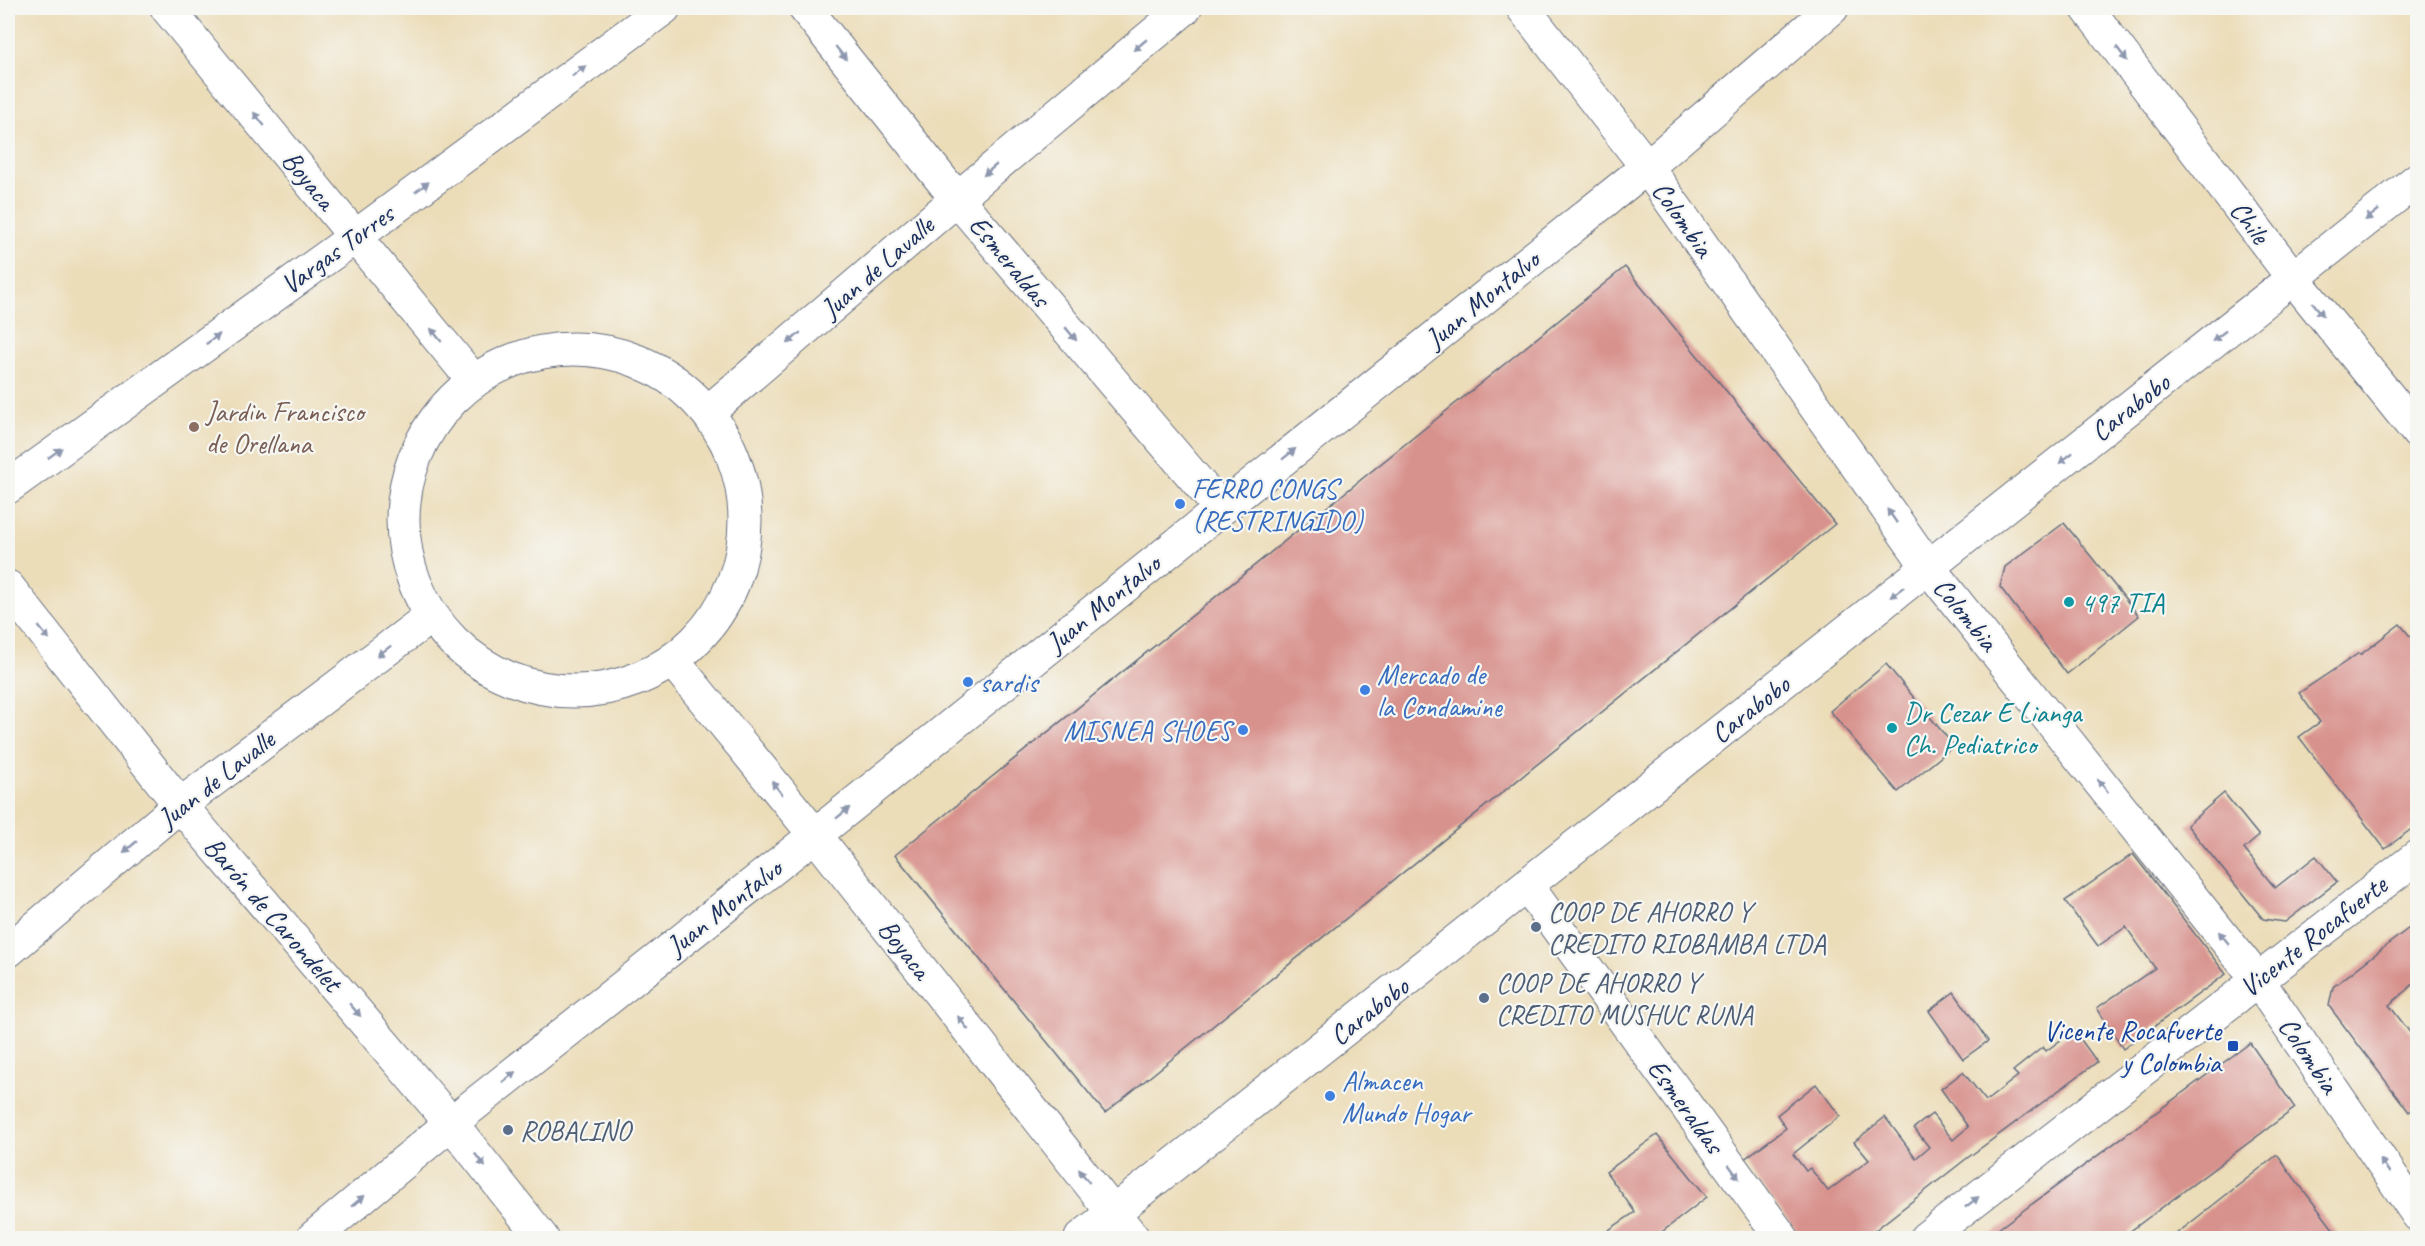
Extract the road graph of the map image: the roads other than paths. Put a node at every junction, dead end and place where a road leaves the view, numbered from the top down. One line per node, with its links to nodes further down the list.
1 (167, 8): 11 (street, Boyaca, one-way to 1)
2 (664, 8): 11 (street, Vargas Torres, one-way to 2)
3 (805, 8): 10 (street, Esmeraldas, one-way to 10)
4 (1185, 8): 10 (street, Juan de Lavalle, one-way to 10)
5 (1523, 8): 8 (street, Colombia)
6 (1833, 8): 8 (street, Juan Montalvo)
7 (2087, 8): 12 (street, Chile, one-way to 12)
8 (1647, 167): 17 (street, Juan Montalvo, one-way to 8); 18 (street, Colombia, one-way to 8)
9 (2418, 178): 12 (street, Carabobo, one-way to 12)
10 (957, 199): 14 (street, Juan de Lavalle, one-way to 14); 17 (street, Esmeraldas, one-way to 17)
11 (356, 237): 13 (street, Boyaca, one-way to 11); 16 (street, Vargas Torres, one-way to 11)
12 (2293, 278): 15 (street, Chile, one-way to 15); 18 (street, Carabobo, one-way to 18)
13 (473, 380): 14 (street); 20 (street)
14 (708, 412): 21 (street)
15 (2418, 433)
16 (8, 487)
17 (1221, 509): 23 (street, Juan Montalvo, one-way to 17)
18 (1928, 567): 25 (street, Carabobo, one-way to 25); 27 (street, Colombia, one-way to 18)
19 (8, 588): 22 (street, Barón de Carondelet, one-way to 22)
20 (431, 616): 21 (street); 22 (street, Juan de Lavalle, one-way to 22)
21 (673, 661): 23 (street, Boyaca, one-way to 21)
22 (180, 805): 26 (street, Juan de Lavalle, one-way to 26); 28 (street, Barón de Carondelet, one-way to 28)
23 (815, 835): 28 (street, Juan Montalvo, one-way to 23); 29 (street, Boyaca, one-way to 23)
24 (2418, 856): 27 (street, Vicente Rocafuerte)
25 (1527, 886): 29 (street, Carabobo); 35 (street, Esmeraldas, one-way to 35)
26 (8, 951)
27 (2257, 979): 30 (street, Colombia, one-way to 27); 36 (street, Vicente Rocafuerte, one-way to 27)
28 (451, 1123): 31 (street, Juan Montalvo, one-way to 28); 32 (street, Barón de Carondelet, one-way to 32)
29 (1113, 1213): 33 (street, Carabobo); 34 (street, Boyaca)
30 (2418, 1215)
31 (313, 1239)
32 (542, 1239)
33 (1081, 1239)
34 (1133, 1239)
35 (1782, 1239)
36 (1926, 1239)

